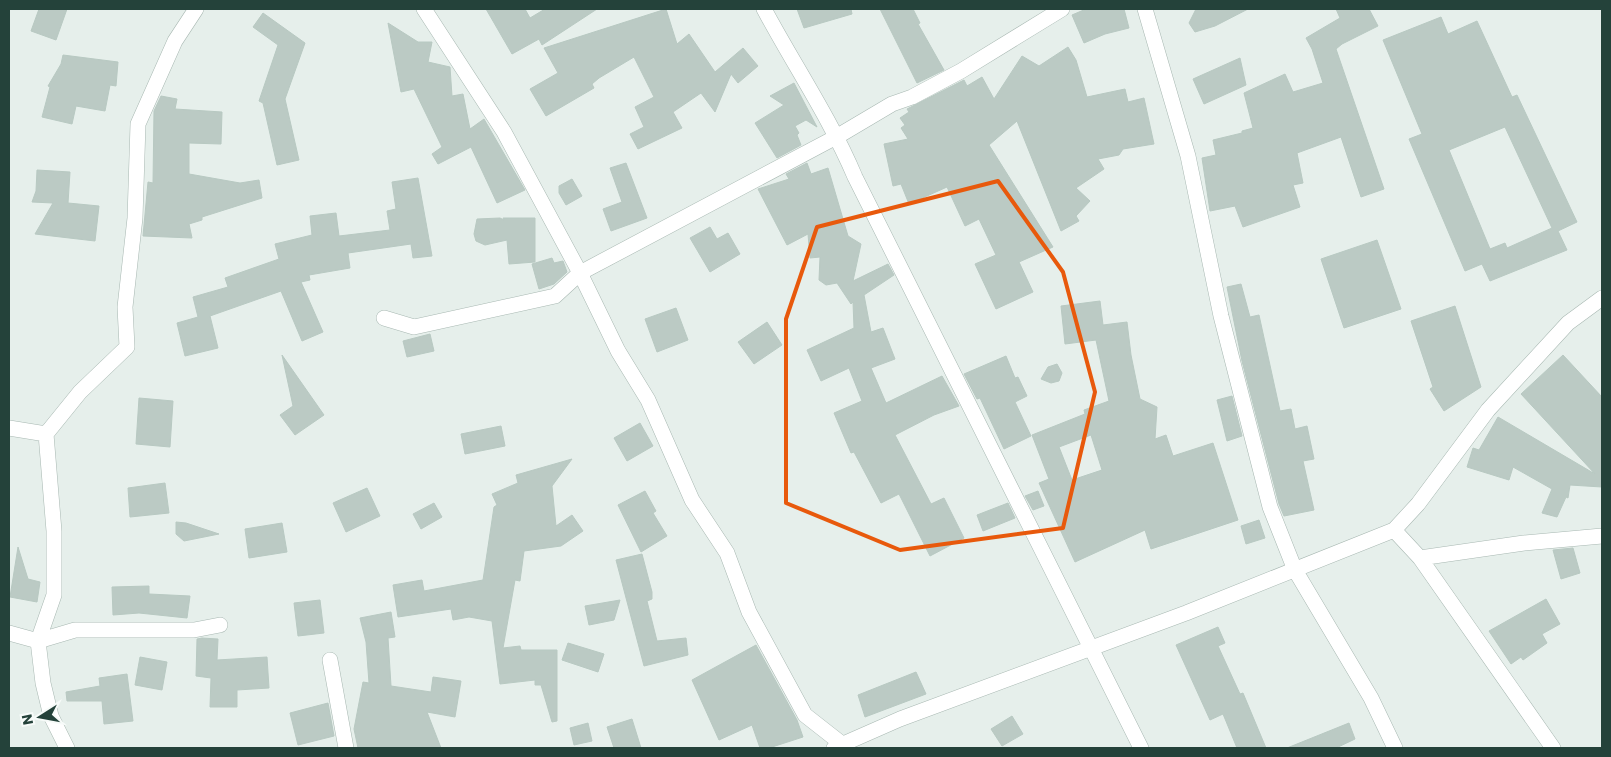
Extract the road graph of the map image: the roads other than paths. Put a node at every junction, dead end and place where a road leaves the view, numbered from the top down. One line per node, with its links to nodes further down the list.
1 (196, 9): 11 (street)
2 (424, 9): 7 (street)
3 (764, 9): 6 (street)
4 (1062, 9): 6 (street)
5 (1145, 9): 15 (street)
6 (838, 136): 7 (street); 19 (street)
7 (580, 273): 9 (street); 21 (street)
8 (1602, 298): 12 (street)
9 (384, 318)
10 (9, 428): 11 (street)
11 (46, 434): 18 (street)
12 (1394, 530): 14 (street); 15 (street)
13 (1602, 536): 14 (street)
14 (1420, 558): 26 (street)
15 (1295, 570): 19 (street); 25 (street)
16 (220, 625): 18 (street)
17 (9, 633): 18 (street)
18 (38, 641): 22 (street)
19 (1090, 648): 21 (street); 24 (street)
20 (330, 660): 23 (street)
21 (840, 747)
22 (67, 748)
23 (346, 748)
24 (1141, 748)
25 (1395, 748)
26 (1553, 748)

